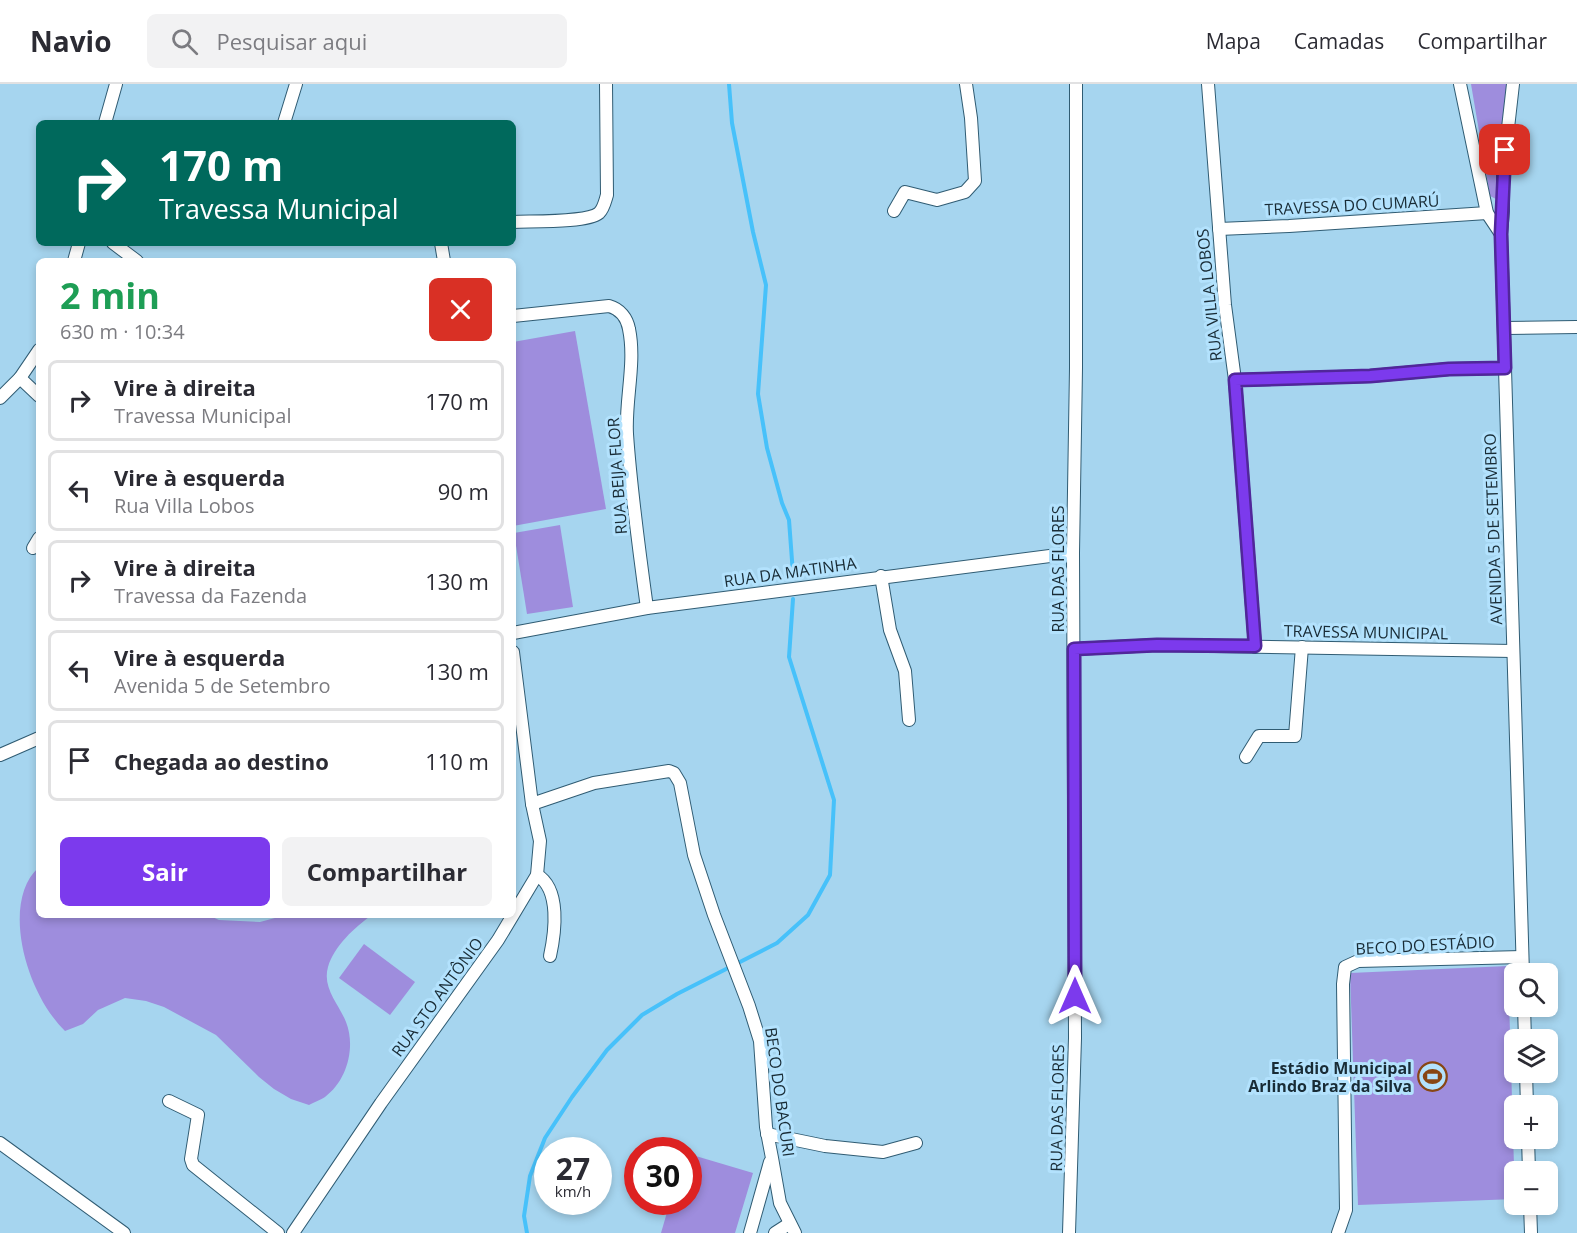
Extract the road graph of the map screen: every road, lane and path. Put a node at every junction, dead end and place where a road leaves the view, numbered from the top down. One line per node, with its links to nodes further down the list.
1 (116, 84): 9 (street)
2 (296, 84): 10 (street)
3 (606, 84): 13 (street)
4 (966, 84): 11 (street)
5 (1077, 84): 27 (street, RUA DAS FLORES)
6 (1208, 84): 14 (street, RUA VILLA LOBOS)
7 (1460, 84): 12 (street)
8 (1513, 84): 15 (street, AVENIDA 5 DE SETEMBRO)
9 (106, 120)
10 (285, 120)
11 (894, 211)
12 (1487, 213): 14 (street, TRAVESSA DO CUMARÚ); 15 (street)
13 (516, 222)
14 (1219, 229): 24 (street, RUA VILLA LOBOS)
15 (1501, 234): 20 (street, AVENIDA 5 DE SETEMBRO)
16 (117, 246): 17 (street)
17 (133, 258)
18 (516, 316): 29 (street, RUA BEIJA FLOR)
19 (1577, 327): 20 (street)
20 (1505, 328): 22 (street, AVENIDA 5 DE SETEMBRO)
21 (36, 354): 23 (street)
22 (1505, 368): 24 (street); 34 (street, AVENIDA 5 DE SETEMBRO)
23 (20, 378): 25 (street); 26 (street)
24 (1235, 380): 31 (street, RUA VILLA LOBOS)
25 (36, 393)
26 (0, 399)
27 (1073, 553): 28 (street, RUA DA MATINHA); 33 (street, RUA DAS FLORES)
28 (881, 576): 29 (street, RUA DA MATINHA); 36 (street)
29 (647, 608): 30 (street, RUA DA MATINHA)
30 (516, 632)
31 (1255, 646): 32 (street, TRAVESSA MUNICIPAL); 33 (street, TRAVESSA MUNICIPAL)
32 (1302, 647): 34 (street, TRAVESSA MUNICIPAL); 40 (street)
33 (1074, 649): 60 (street, RUA DAS FLORES)
34 (1513, 651): 46 (street, AVENIDA 5 DE SETEMBRO)
35 (516, 692): 37 (street, RUA STO ANTÔNIO)
36 (909, 720)
37 (519, 733): 41 (street, RUA STO ANTÔNIO)
38 (36, 739): 39 (street)
39 (0, 755)
40 (1246, 757)
41 (532, 804): 42 (street, RUA STO ANTÔNIO); 49 (street, BECO DO BACURI)
42 (537, 875): 43 (street, RUA STO ANTÔNIO); 45 (street)
43 (516, 910)
44 (511, 918): 57 (street, RUA STO ANTÔNIO)
45 (550, 956)
46 (1522, 957): 47 (street, AVENIDA 5 DE SETEMBRO); 61 (street, BECO DO ESTÁDIO)
47 (1522, 963)
48 (168, 1101): 56 (street)
49 (767, 1134): 51 (street); 52 (street, BECO DO BACURI)
50 (0, 1143): 55 (street)
51 (916, 1143)
52 (772, 1158): 54 (street, BECO DO BACURI); 58 (street)
53 (1530, 1215): 62 (street)
54 (792, 1229): 59 (street)
55 (124, 1233)
56 (278, 1233)
57 (293, 1233)
58 (750, 1233)
59 (776, 1233)
60 (1069, 1233)
61 (1338, 1233)
62 (1531, 1233)

